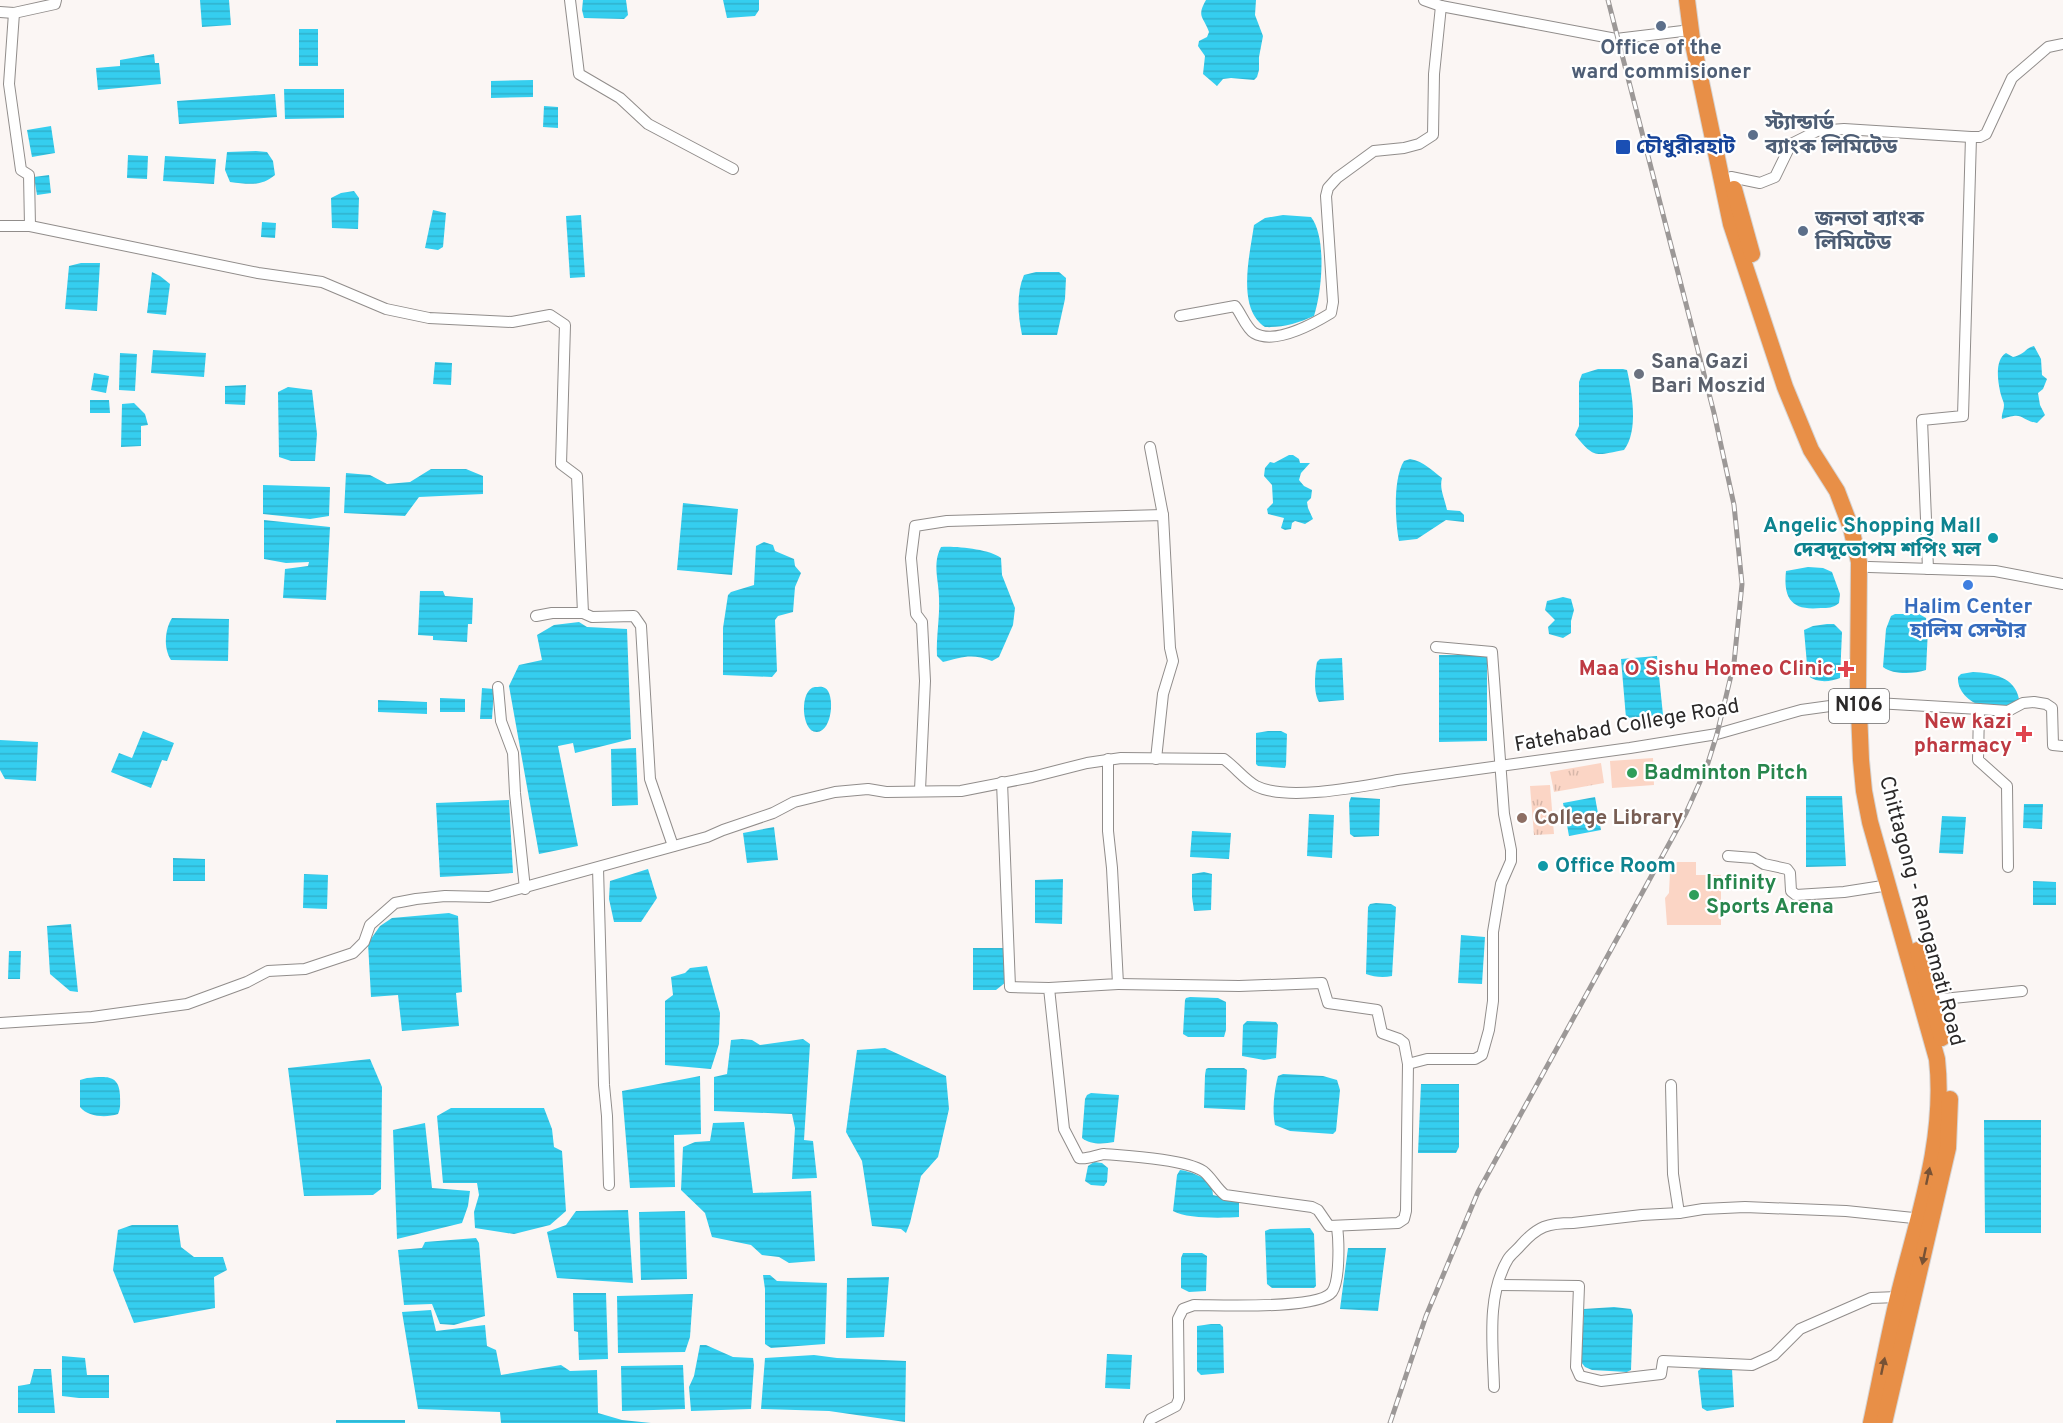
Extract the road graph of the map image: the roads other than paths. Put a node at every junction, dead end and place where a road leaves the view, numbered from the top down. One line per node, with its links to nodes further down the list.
1 (56, 0): 8 (street)
2 (570, 0): 12 (street)
3 (1424, 0): 6 (street)
4 (1687, 0): 9 (highway, Chittagong - Rangamati Road / N106)
5 (1696, 0): 13 (highway, Chittagong - Rangamati Road / N106)
6 (1441, 6): 9 (street); 16 (street)
7 (0, 12): 8 (street)
8 (14, 13): 15 (street)
9 (1691, 30): 26 (highway, Chittagong - Rangamati Road / N106)
10 (2063, 44): 11 (street)
11 (1971, 137): 13 (street); 20 (street)
12 (733, 169)
13 (1731, 177): 19 (highway, Chittagong - Rangamati Road / N106)
14 (0, 226): 15 (street)
15 (30, 226): 22 (street)
16 (1180, 316)
17 (1150, 447): 18 (street)
18 (1163, 515): 30 (street); 33 (street)
19 (1869, 567): 20 (street); 26 (highway, Chittagong - Rangamati Road / N106)
20 (1928, 569): 21 (street)
21 (2063, 584)
22 (583, 614): 23 (street); 34 (street)
23 (536, 616)
24 (1436, 647): 31 (street)
25 (498, 687): 39 (street)
26 (1863, 702): 27 (street, Fatehabad College Road); 31 (street, Fatehabad College Road); 38 (highway, Chittagong - Rangamati Road / N106); 43 (highway, Chittagong - Rangamati Road / N106)
27 (1979, 710): 28 (street, Fatehabad College Road); 36 (street)
28 (2063, 746)
29 (1108, 759): 30 (street, Fatehabad College Road); 32 (street, Fatehabad College Road); 40 (street)
30 (1156, 759): 31 (street, Fatehabad College Road)
31 (1501, 767): 45 (street)
32 (1002, 782): 33 (street, Fatehabad College Road); 41 (street)
33 (920, 790): 34 (street, Fatehabad College Road)
34 (672, 846): 37 (street, Fatehabad College Road)
35 (1728, 856): 38 (street)
36 (2008, 867)
37 (598, 868): 39 (street, Fatehabad College Road); 48 (street)
38 (1889, 885): 47 (highway, Chittagong - Rangamati Road / N106)
39 (525, 889): 44 (street, Fatehabad College Road)
40 (1118, 984): 41 (street); 45 (street)
41 (1049, 988): 51 (street)
42 (2022, 992): 43 (street)
43 (1933, 1000): 47 (highway, Chittagong - Rangamati Road / N106)
44 (0, 1023)
45 (1408, 1064): 51 (street)
46 (1671, 1085): 49 (street)
47 (1945, 1097): 50 (highway, Chittagong - Rangamati Road / N106)
48 (609, 1185)
49 (1679, 1213): 50 (street); 52 (street)
50 (1925, 1219): 53 (highway, Chittagong - Rangamati Road / N106); 57 (highway, Chittagong - Rangamati Road / N106, one-way to 57)
51 (1337, 1227): 55 (street)
52 (1498, 1285): 53 (street); 54 (street)
53 (1898, 1297): 56 (highway, Chittagong - Rangamati Road / N106, one-way to 53)
54 (1494, 1387)
55 (1149, 1423)
56 (1871, 1423)
57 (1884, 1423)

